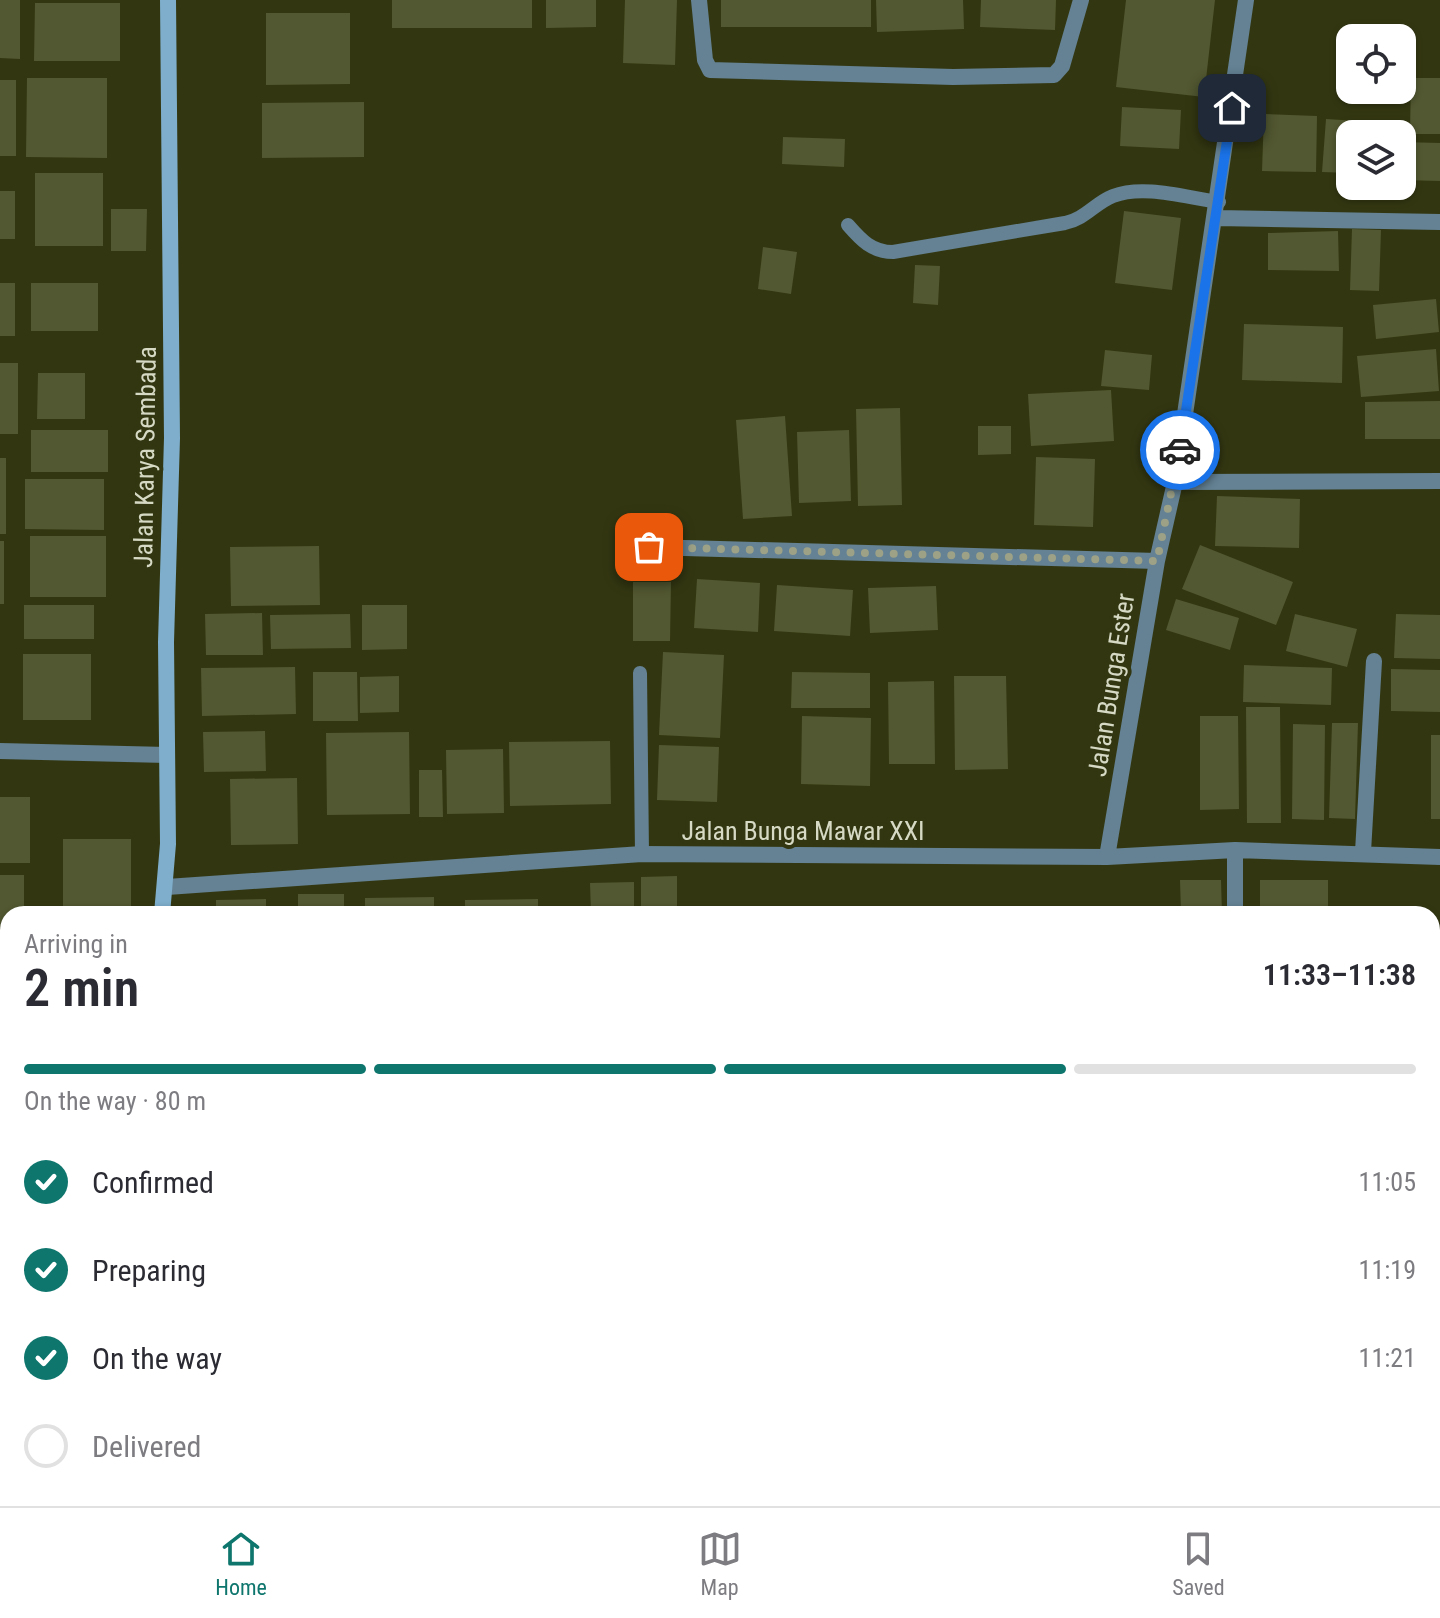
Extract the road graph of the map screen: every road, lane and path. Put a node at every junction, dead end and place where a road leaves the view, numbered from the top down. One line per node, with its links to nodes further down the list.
1 (168, 0): 15 (street, Jalan Karya Sembada)
2 (699, 0): 3 (street)
3 (1081, 0)
4 (1246, 0): 5 (street, Jalan Bunga Ester)
5 (1218, 210): 6 (street); 7 (lane); 9 (street, Jalan Bunga Ester)
6 (1440, 222)
7 (848, 225)
8 (1440, 481): 9 (street)
9 (1175, 482): 11 (street, Jalan Bunga Ester)
10 (649, 547): 11 (street)
11 (1157, 561): 19 (street, Jalan Bunga Ester)
12 (1374, 661): 17 (street)
13 (640, 673): 18 (lane)
14 (0, 751): 15 (street)
15 (167, 755): 21 (street, Jalan Karya Sembada)
16 (1235, 850): 17 (street, Jalan Bunga Mawar XXI); 19 (street, Jalan Bunga Mawar XXI); 23 (street)
17 (1363, 852): 20 (street, Jalan Bunga Mawar XXI)
18 (642, 854): 19 (street, Jalan Bunga Mawar XXI); 21 (street, Jalan Bunga Mawar XXI)
19 (1107, 857)
20 (1440, 857)
21 (167, 887): 22 (street, Jalan Karya Sembada)
22 (163, 906)
23 (1235, 906)

